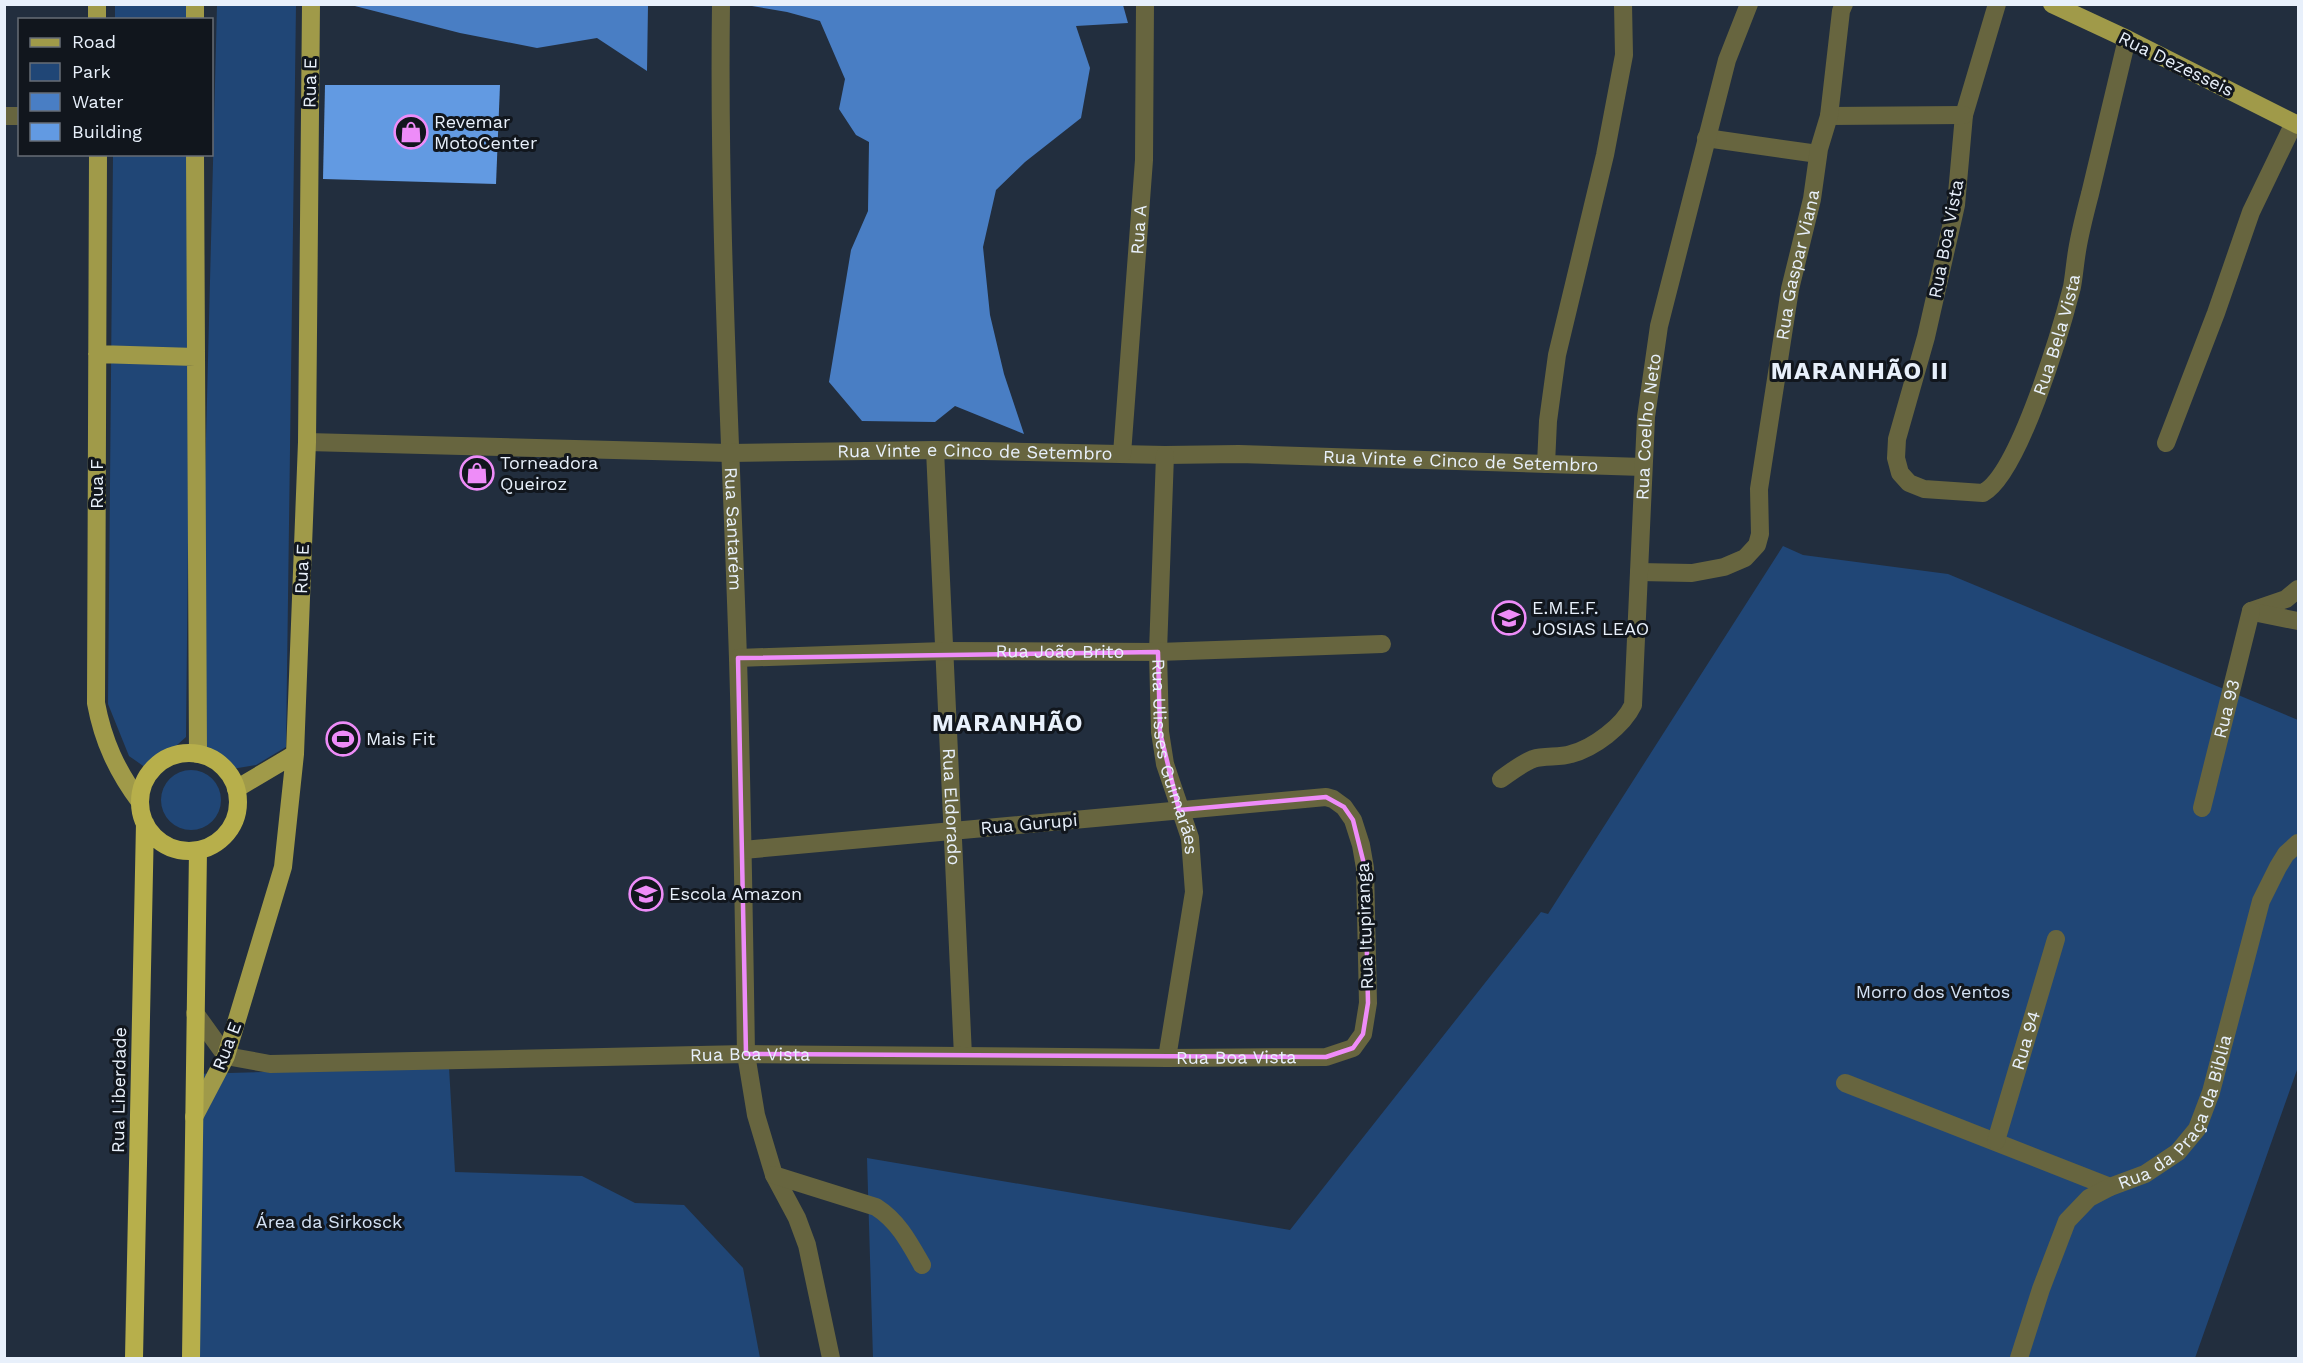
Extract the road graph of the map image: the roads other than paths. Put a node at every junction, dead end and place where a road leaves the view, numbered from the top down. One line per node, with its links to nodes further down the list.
1 (311, 4): 20 (main road, Rua E)
2 (721, 4): 23 (street, Rua Santarém)
3 (1145, 4): 24 (street, Rua A)
4 (1623, 4): 26 (street)
5 (1749, 4): 13 (street, Rua Coelho Neto)
6 (1997, 4): 10 (street, Rua Boa Vista)
7 (2052, 4): 9 (main road, Rua Dezesseis)
8 (1837, 7): 11 (street, Rua Gaspar Viana)
9 (2127, 39): 12 (main road, Rua Dezesseis); 19 (street, Rua Bela Vista)
10 (1965, 114): 11 (street); 19 (street, Rua Boa Vista)
11 (1829, 116): 14 (street, Rua Gaspar Viana)
12 (2296, 124): 21 (street)
13 (1706, 138): 14 (street); 27 (street, Rua Coelho Neto)
14 (1818, 154): 28 (street, Rua Gaspar Viana)
15 (99, 156): 17 (main road, Rua F)
16 (195, 156): 18 (main road)
17 (97, 354): 18 (main road); 41 (main road, Rua F)
18 (195, 357): 36 (main road)
19 (1897, 439)
20 (307, 442): 23 (street, Rua Vinte e Cinco de Setembro); 37 (main road, Rua E)
21 (2166, 444)
22 (935, 450): 23 (street, Rua Vinte e Cinco de Setembro); 24 (street, Rua Vinte e Cinco de Setembro); 33 (street, Rua Eldorado)
23 (729, 453): 35 (street, Rua Santarém)
24 (1122, 454): 25 (street, Rua Vinte e Cinco de Setembro)
25 (1165, 455): 26 (street, Rua Vinte e Cinco de Setembro); 34 (street, Rua Ulisses Guimarães)
26 (1546, 464): 27 (street, Rua Vinte e Cinco de Setembro)
27 (1643, 467): 28 (street, Rua Coelho Neto)
28 (1639, 572): 38 (street, Rua Coelho Neto)
29 (2298, 589): 30 (street)
30 (2251, 611): 31 (street); 42 (street, Rua 93)
31 (2298, 621)
32 (1382, 644): 34 (street, Rua João Brito)
33 (944, 651): 34 (street, Rua João Brito); 35 (street, Rua João Brito); 45 (street, Rua Eldorado)
34 (1158, 652): 43 (street, Rua Ulisses Guimarães)
35 (738, 658): 48 (street, Rua Santarém)
36 (198, 754): 39 (highway); 41 (highway)
37 (295, 754): 39 (main road); 52 (main road, Rua E)
38 (1501, 779)
39 (236, 789): 47 (highway)
40 (1316, 797): 43 (street, Rua Gurupi); 54 (street, Rua Itupiranga)
41 (140, 802): 44 (highway)
42 (2202, 808)
43 (1179, 810): 45 (street, Rua Gurupi); 55 (street, Rua Ulisses Guimarães)
44 (145, 823): 47 (highway); 62 (highway, Rua Liberdade)
45 (952, 832): 48 (street, Rua Gurupi); 53 (street, Rua Eldorado)
46 (2298, 843): 60 (street, Rua da Praça da Biblia)
47 (198, 850): 50 (highway)
48 (743, 850): 51 (street, Rua Santarém)
49 (2056, 939): 58 (street, Rua 94)
50 (195, 1013): 52 (street); 57 (highway)
51 (746, 1054): 52 (street, Rua Boa Vista); 53 (street, Rua Boa Vista); 59 (street, Rua Santarém)
52 (226, 1056): 57 (main road, Rua E)
53 (963, 1056): 55 (street, Rua Boa Vista)
54 (1326, 1057): 55 (street, Rua Boa Vista)
55 (1167, 1058)
56 (1845, 1083): 58 (street)
57 (194, 1117): 63 (highway)
58 (1996, 1142): 60 (street)
59 (774, 1175): 61 (street); 64 (street, Rua Santarém)
60 (2110, 1187): 65 (street, Rua da Praça da Biblia)
61 (922, 1265)
62 (134, 1359)
63 (191, 1359)
64 (831, 1359)
65 (2019, 1359)

